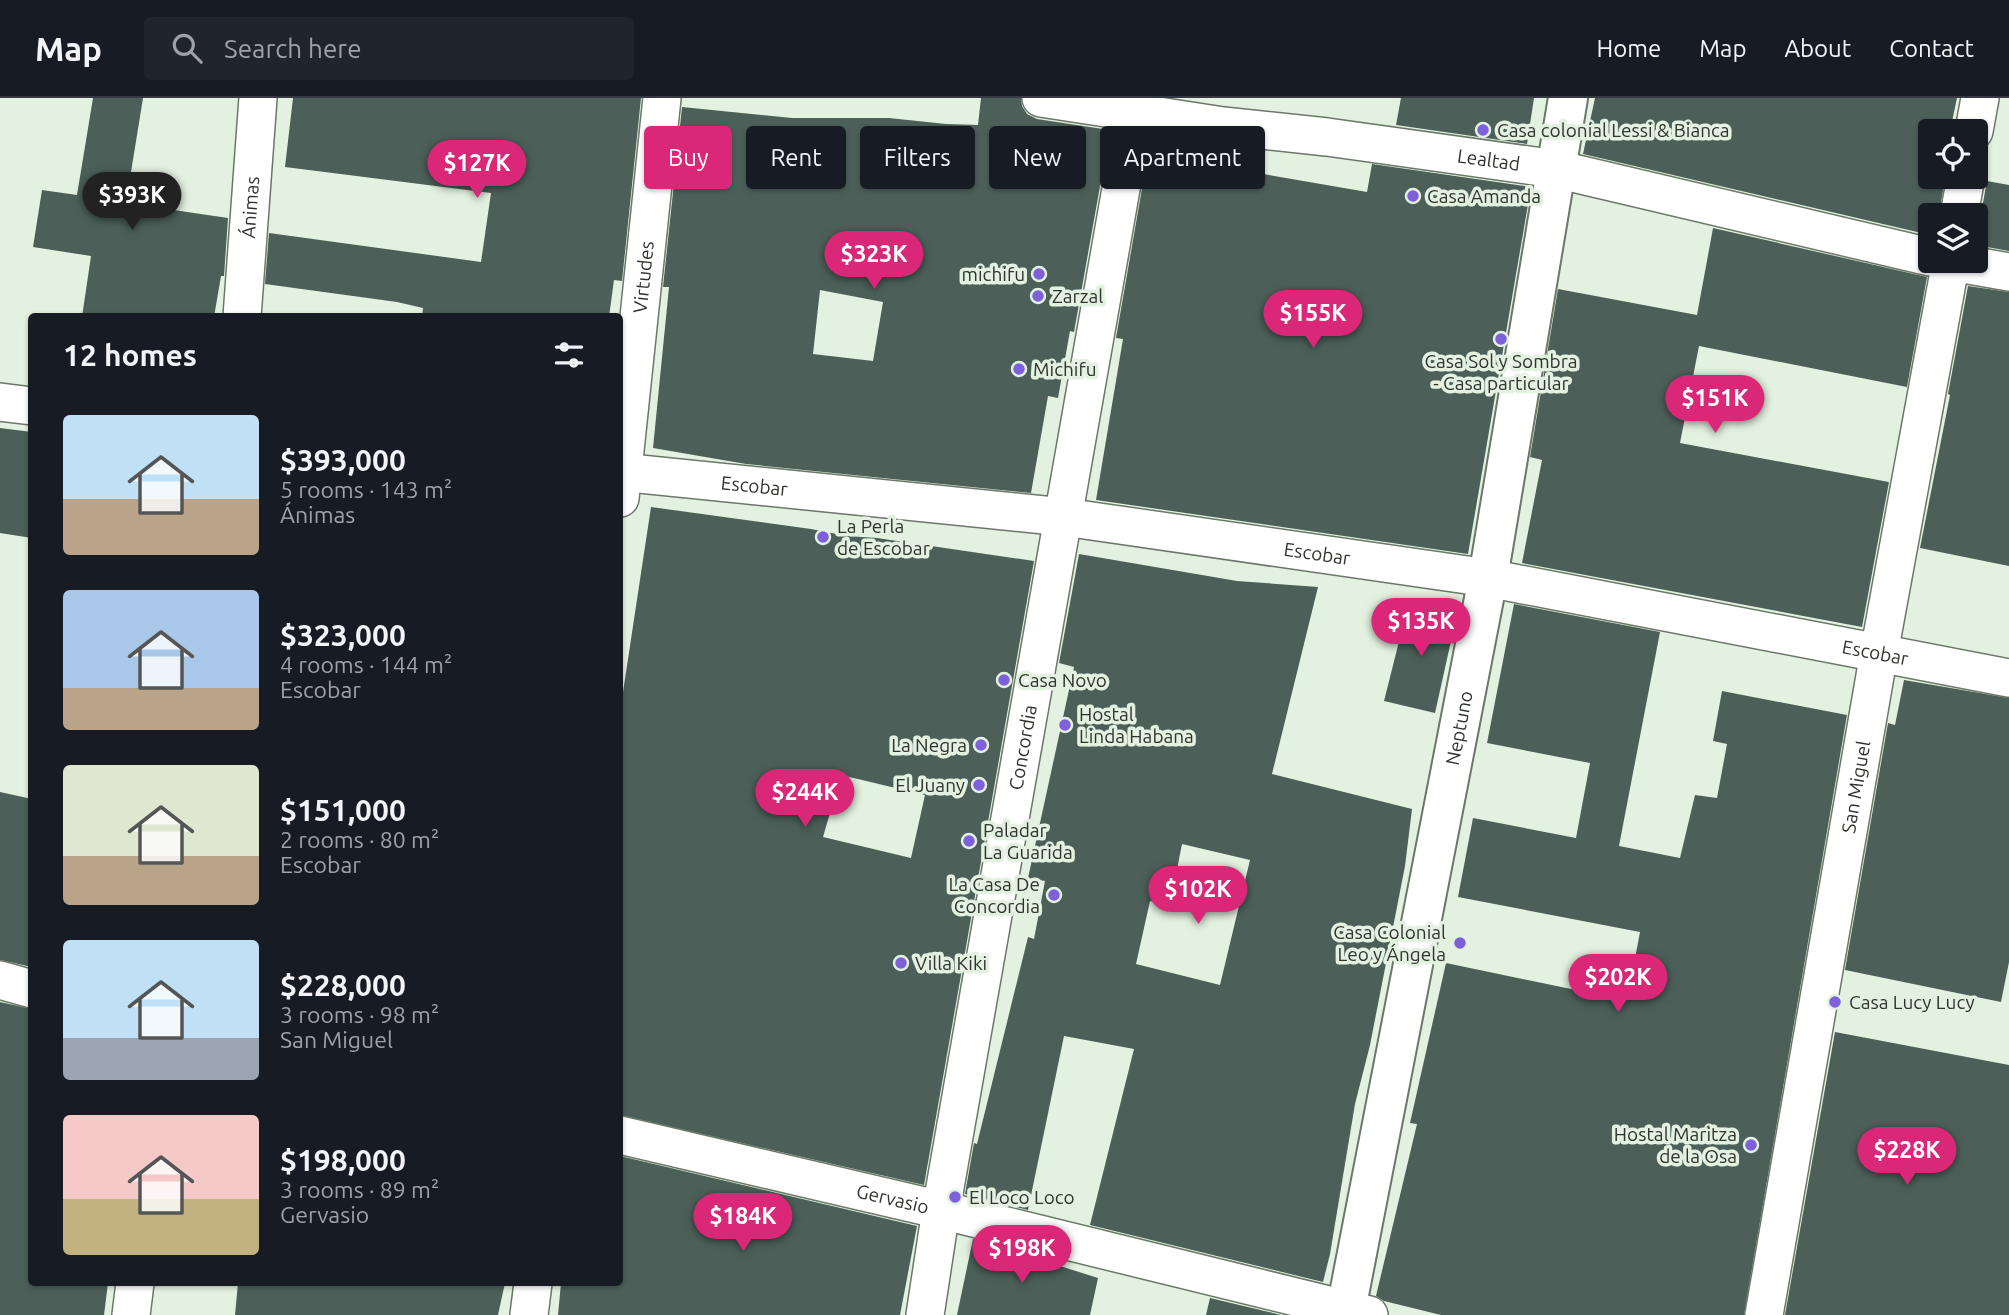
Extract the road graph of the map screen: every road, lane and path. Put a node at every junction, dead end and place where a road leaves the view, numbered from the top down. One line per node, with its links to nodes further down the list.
1 (258, 98): 13 (street, Ánimas)
2 (662, 98): 16 (street, Virtudes)
3 (1041, 98): 6 (street, Lealtad)
4 (1568, 98): 8 (street, Neptuno)
5 (1980, 98): 7 (street)
6 (1136, 104): 8 (street, Lealtad); 18 (street, Concordia)
7 (1976, 119)
8 (1556, 169): 9 (street, Lealtad); 19 (street, Neptuno)
9 (1918, 254)
10 (1988, 268): 11 (street, Lealtad)
11 (2009, 272)
12 (1942, 273): 20 (street, San Miguel)
13 (242, 313)
14 (0, 402): 15 (street)
15 (28, 406)
16 (623, 454)
17 (623, 481): 18 (street, Escobar)
18 (1064, 517): 19 (street, Escobar); 25 (street, Concordia)
19 (1489, 578): 20 (street, Escobar); 28 (street, Neptuno)
20 (1878, 653): 21 (street, Escobar); 32 (street, San Miguel)
21 (2009, 678)
22 (0, 981): 23 (street)
23 (28, 988)
24 (623, 1136): 25 (street, Gervasio)
25 (942, 1210): 28 (street, Gervasio); 31 (street, Concordia)
26 (135, 1286): 29 (street)
27 (533, 1286): 30 (street)
28 (1353, 1313)
29 (131, 1315)
30 (528, 1315)
31 (925, 1315)
32 (1764, 1315)

